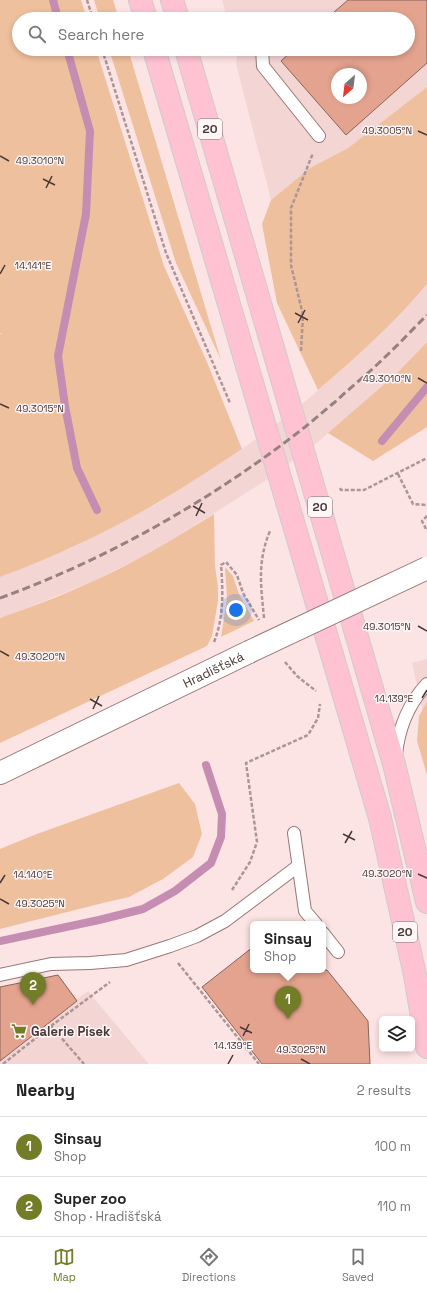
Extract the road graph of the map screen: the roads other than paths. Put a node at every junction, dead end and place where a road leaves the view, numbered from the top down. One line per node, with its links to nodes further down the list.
1 (140, 0): 3 (highway)
2 (172, 0): 4 (highway)
3 (144, 12)
4 (176, 12)
5 (156, 56): 20 (highway, 20)
6 (188, 56): 11 (highway, 20)
7 (262, 56): 8 (lane)
8 (319, 136)
9 (427, 568): 12 (street, Hradišťská, bridge)
10 (427, 684): 11 (lane)
11 (394, 764): 15 (highway, 20)
12 (0, 773)
13 (294, 833): 14 (lane)
14 (298, 866): 16 (lane); 19 (lane)
15 (427, 902)
16 (313, 921)
17 (326, 937): 18 (lane)
18 (338, 952)
19 (0, 975)
20 (427, 1047)

